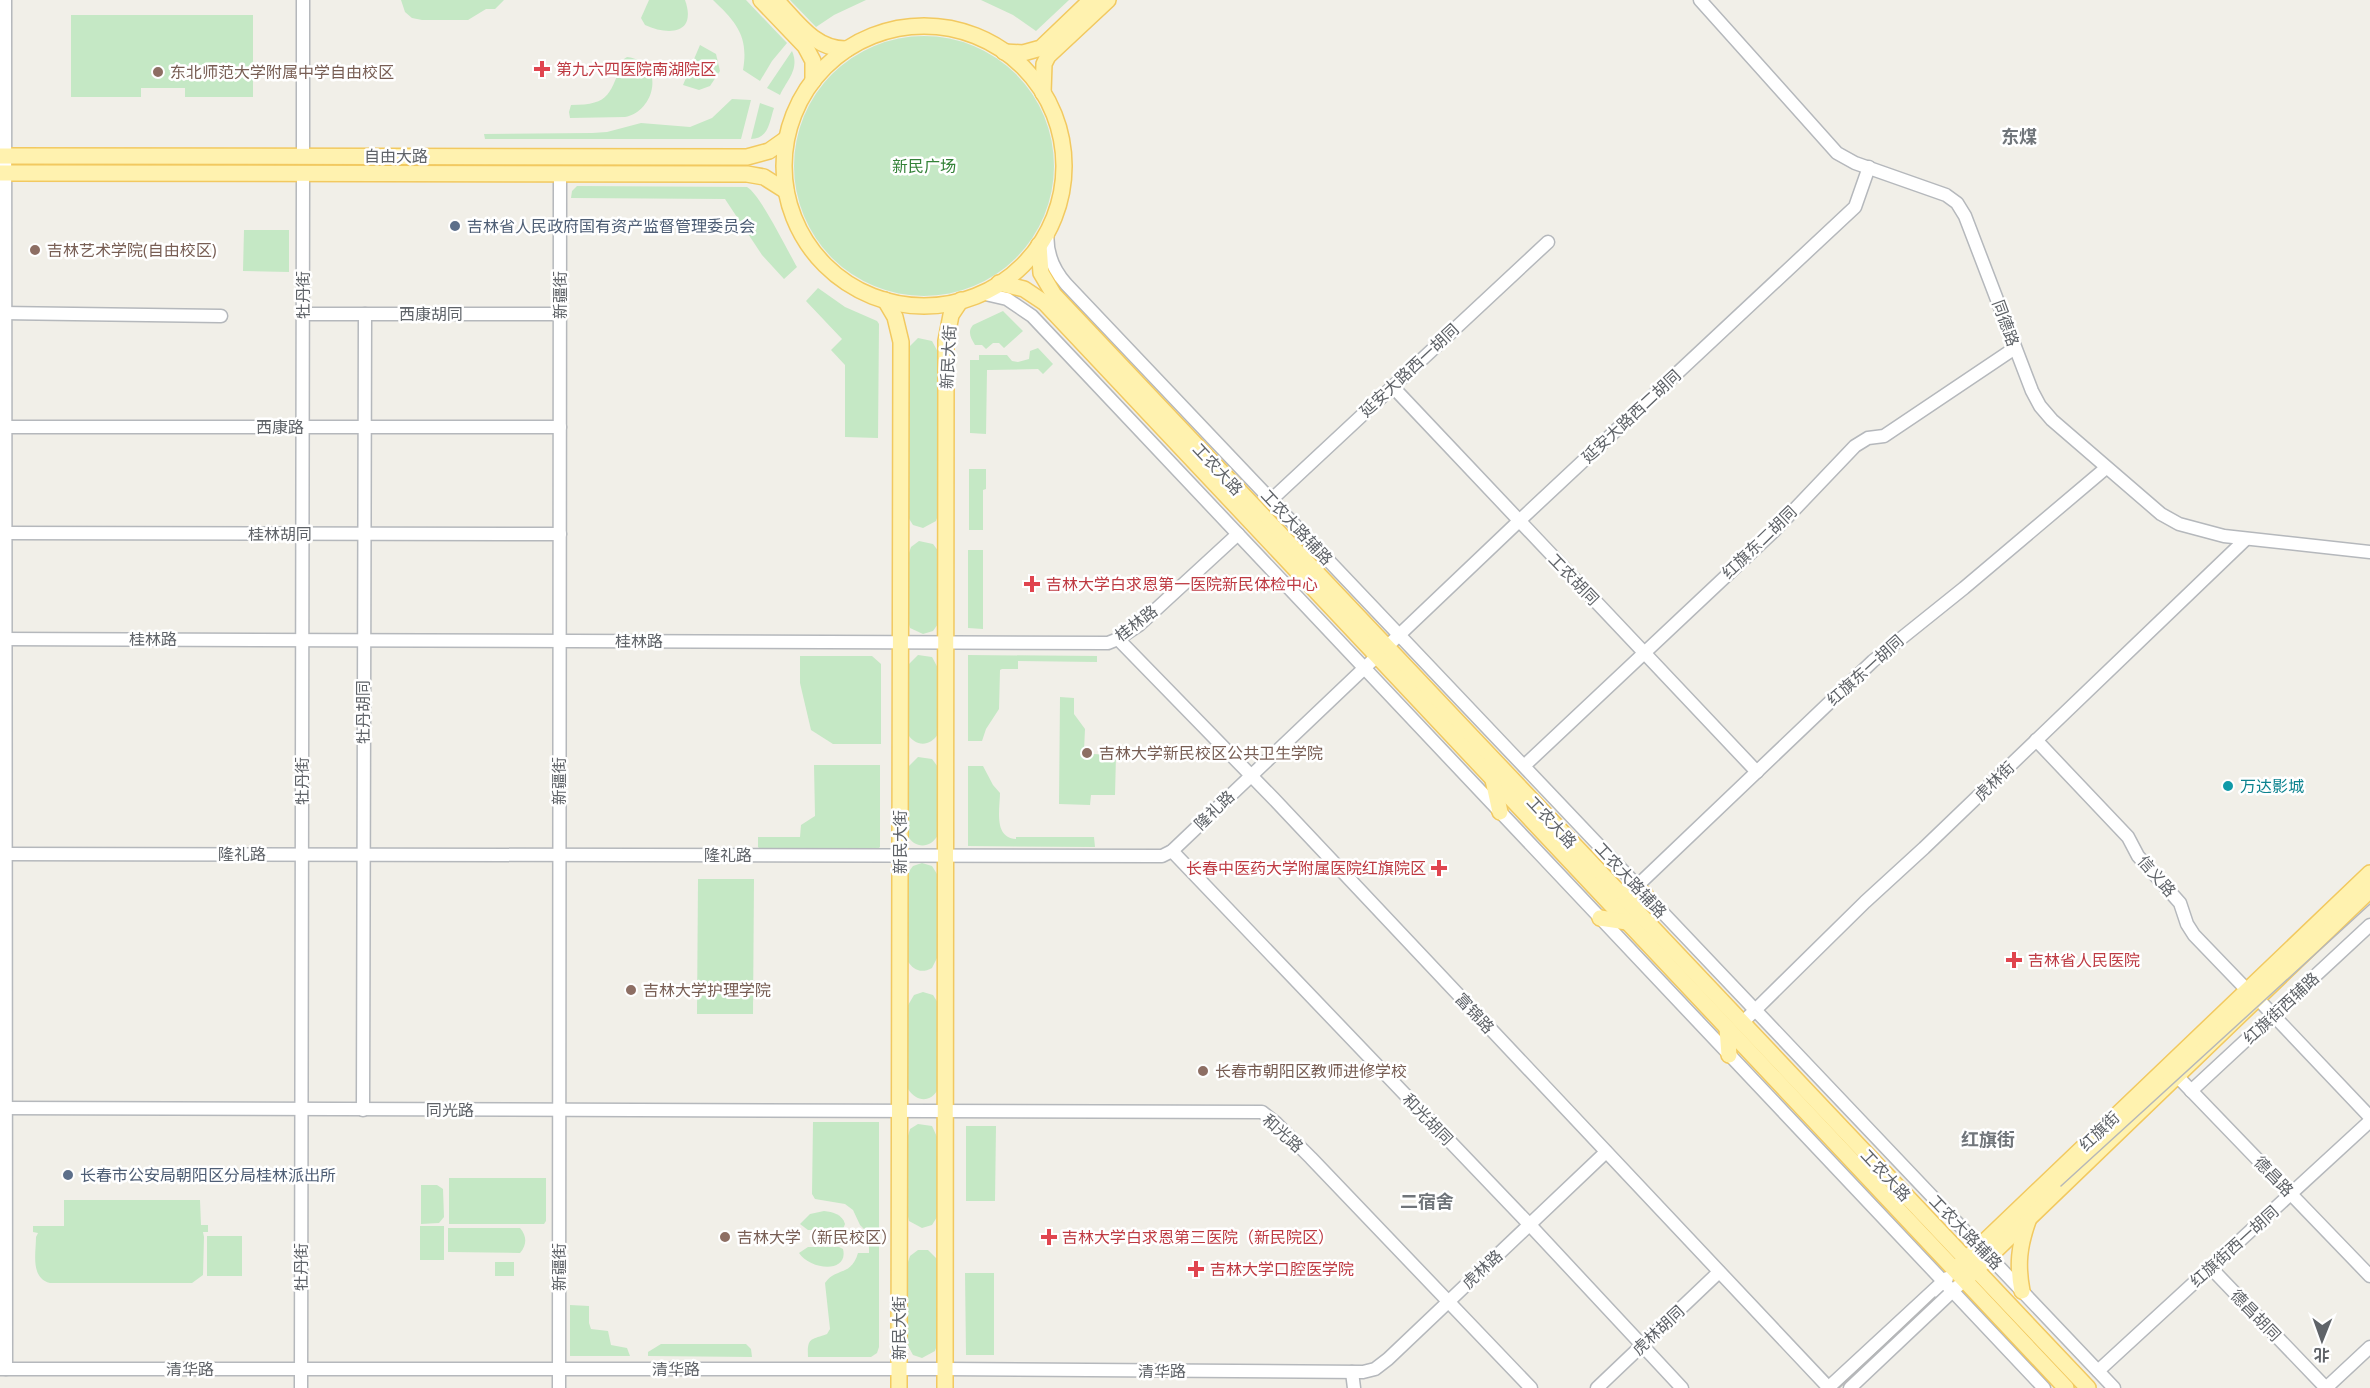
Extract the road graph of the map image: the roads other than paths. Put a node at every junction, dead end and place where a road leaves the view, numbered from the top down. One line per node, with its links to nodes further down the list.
1 (5, 0): 13 (street)
2 (303, 0): 14 (street)
3 (761, 0): 10 (main road)
4 (776, 0): 8 (main road)
5 (1091, 0): 9 (main road)
6 (1108, 0): 11 (main road)
7 (1700, 0): 15 (street, 同德路)
8 (848, 49): 9 (main road); 10 (main road)
9 (1004, 52): 11 (main road)
10 (813, 81): 12 (main road)
11 (1043, 93): 20 (main road)
12 (786, 139): 14 (main road, 自由大路); 19 (main road)
13 (3, 156): 14 (main road, 自由大路); 16 (street)
14 (303, 156)
15 (1869, 167): 32 (street, 同德路); 40 (street, 延安大路西二胡同)
16 (3, 173): 17 (main road, 自由大路); 27 (street)
17 (303, 174): 18 (main road, 自由大路); 28 (street, 牡丹街)
18 (560, 174): 19 (main road, 自由大路); 30 (street, 新疆街)
19 (786, 191): 25 (main road)
20 (1048, 230): 22 (main road); 39 (street, 工农大路辅路)
21 (1548, 242): 33 (street, 延安大路西一胡同)
22 (1039, 245): 23 (main road); 56 (main road, 工农大路)
23 (999, 283): 24 (main road); 56 (main road, 工农大路)
24 (981, 293): 26 (main road); 45 (street)
25 (885, 300): 26 (main road); 54 (main road, 新民大街)
26 (961, 300): 55 (main road, 新民大街)
27 (3, 313): 31 (street); 35 (street)
28 (303, 314): 29 (street, 西康胡同); 34 (street, 牡丹街)
29 (365, 314): 30 (street, 西康胡同); 36 (street, 牡丹胡同)
30 (560, 314): 37 (street, 新疆街)
31 (221, 316)
32 (2015, 348): 38 (street, 同德路); 57 (street, 红旗东二胡同)
33 (1392, 386): 39 (street, 延安大路西一胡同); 40 (street, 工农胡同)
34 (303, 426): 35 (street, 西康路); 36 (street, 西康路); 42 (street, 牡丹街)
35 (3, 427): 41 (street)
36 (363, 427): 37 (street, 西康路); 43 (street, 牡丹胡同)
37 (560, 427): 44 (street, 新疆街)
38 (2106, 468): 46 (street, 同德路); 62 (street, 红旗东一胡同)
39 (1271, 500): 48 (street, 工农大路辅路)
40 (1519, 521): 48 (street, 延安大路西二胡同); 57 (street, 工农胡同)
41 (3, 533): 42 (street, 桂林胡同); 49 (street)
42 (302, 534): 43 (street, 桂林胡同); 51 (street, 牡丹街)
43 (363, 534): 44 (street, 桂林胡同); 52 (street, 牡丹胡同)
44 (560, 534): 53 (street, 新疆街)
45 (1238, 534): 50 (street, 桂林路); 58 (street)
46 (2246, 538): 47 (street, 同德路); 59 (street, 虎林街)
47 (2370, 552)
48 (1400, 635): 56 (street, 延安大路西二胡同); 61 (street, 工农大路辅路)
49 (3, 639): 51 (street, 桂林路); 60 (street)
50 (1118, 639): 55 (street, 桂林路); 63 (street, 富锦路)
51 (302, 640): 52 (street, 桂林路); 68 (street, 牡丹街)
52 (363, 640): 53 (street, 桂林路); 69 (street, 牡丹胡同)
53 (559, 641): 54 (street, 桂林路); 70 (street, 新疆街)
54 (901, 643): 55 (street, 桂林路); 71 (main road, 新民大街)
55 (946, 643): 72 (main road, 新民大街)
56 (1382, 652): 58 (street, 隆礼路); 64 (main road, 工农大路); 76 (main road, 工农大路)
57 (1644, 652): 61 (street, 红旗东二胡同); 62 (street, 工农胡同)
58 (1365, 668): 63 (street, 隆礼路); 65 (street)
59 (2037, 740): 80 (street, 信义路); 81 (street, 虎林街)
60 (2, 747): 67 (street)
61 (1524, 766): 74 (street, 工农大路辅路)
62 (1757, 772): 74 (street, 红旗东一胡同)
63 (1250, 776): 66 (street, 隆礼路); 95 (street, 富锦路)
64 (1493, 780): 65 (main road); 78 (main road, 工农大路)
65 (1500, 812): 77 (street)
66 (1172, 851): 72 (street, 隆礼路); 98 (street, 和光胡同)
67 (2, 854): 68 (street, 隆礼路); 88 (street)
68 (302, 854): 69 (street, 隆礼路); 89 (street, 牡丹街)
69 (362, 854): 70 (street, 隆礼路); 90 (street, 牡丹胡同)
70 (559, 855): 71 (street, 隆礼路); 91 (street, 新疆街)
71 (900, 856): 72 (street, 隆礼路); 92 (main road, 新民大街)
72 (945, 856): 93 (main road, 新民大街)
73 (2370, 873): 80 (main road, 红旗街)
74 (1641, 890): 76 (main road); 81 (street, 工农大路辅路)
75 (2370, 890): 80 (main road, 红旗街)
76 (1617, 891): 83 (main road, 工农大路)
77 (1600, 918): 78 (main road); 85 (street)
78 (1627, 922): 84 (main road, 工农大路)
79 (2370, 925): 82 (street, 红旗街西辅路)
80 (2252, 994): 82 (street, 信义路); 86 (main road, 红旗街); 99 (main road, 红旗街)
81 (1755, 1010): 83 (street, 虎林街); 99 (street, 工农大路辅路)
82 (2273, 1015): 87 (street, 红旗街西辅路); 94 (street, 信义路)
83 (1742, 1023): 102 (main road, 工农大路)
84 (1727, 1028): 85 (main road); 102 (main road, 工农大路)
85 (1729, 1055): 102 (street)
86 (2177, 1076): 87 (street, 德昌路); 97 (main road, 红旗街)
87 (2192, 1091): 96 (street, 德昌路)
88 (3, 1108): 89 (street, 同光路); 108 (street)
89 (302, 1110): 90 (street, 同光路); 109 (street, 牡丹街)
90 (363, 1110): 91 (street, 同光路)
91 (560, 1110): 92 (street, 同光路); 110 (street, 新疆街)
92 (899, 1110): 93 (street, 和光路); 111 (main road, 新民大街)
93 (945, 1110): 105 (street, 和光路); 112 (main road, 新民大街)
94 (2370, 1119): 96 (street, 红旗街西一胡同)
95 (1606, 1152): 98 (street, 虎林路); 101 (street, 富锦路)
96 (2292, 1194): 100 (street, 红旗街西一胡同); 103 (street, 德昌路)
97 (2028, 1219): 99 (main road, 红旗街); 104 (main road)
98 (1529, 1224): 105 (street, 虎林路); 106 (street, 和光胡同)
99 (1984, 1252): 102 (main road, 红旗街); 104 (street, 工农大路辅路)
100 (2210, 1267): 113 (street, 红旗街西一胡同); 129 (street, 德昌胡同)
101 (1719, 1272): 106 (street, 虎林胡同); 123 (street, 富锦路)
102 (1959, 1276): 123 (street, 红旗街); 124 (street, 红旗街); 125 (street); 126 (main road, 工农大路); 127 (main road, 工农大路)
103 (2370, 1276)
104 (2022, 1291): 113 (street, 工农大路辅路)
105 (1449, 1301): 114 (street, 虎林路); 120 (street, 和光路)
106 (1641, 1345): 121 (street, 虎林胡同); 122 (street, 和光胡同)
107 (2370, 1347): 129 (street)
108 (3, 1369): 109 (street, 清华路)
109 (301, 1369): 110 (street, 清华路); 115 (street, 牡丹街)
110 (559, 1369): 111 (street, 清华路); 116 (street, 新疆街)
111 (899, 1370): 112 (street, 清华路); 117 (main road, 新民大街)
112 (945, 1370): 114 (street, 清华路); 118 (main road, 新民大街)
113 (2098, 1371): 128 (street, 工农大路辅路)
114 (1352, 1372): 119 (street)
115 (301, 1388)
116 (559, 1388)
117 (899, 1388)
118 (945, 1388)
119 (1354, 1388)
120 (1531, 1388)
121 (1597, 1388)
122 (1682, 1388)
123 (1829, 1388)
124 (1850, 1388)
125 (2044, 1388)
126 (2066, 1388)
127 (2088, 1388)
128 (2114, 1388)
129 (2326, 1388)

